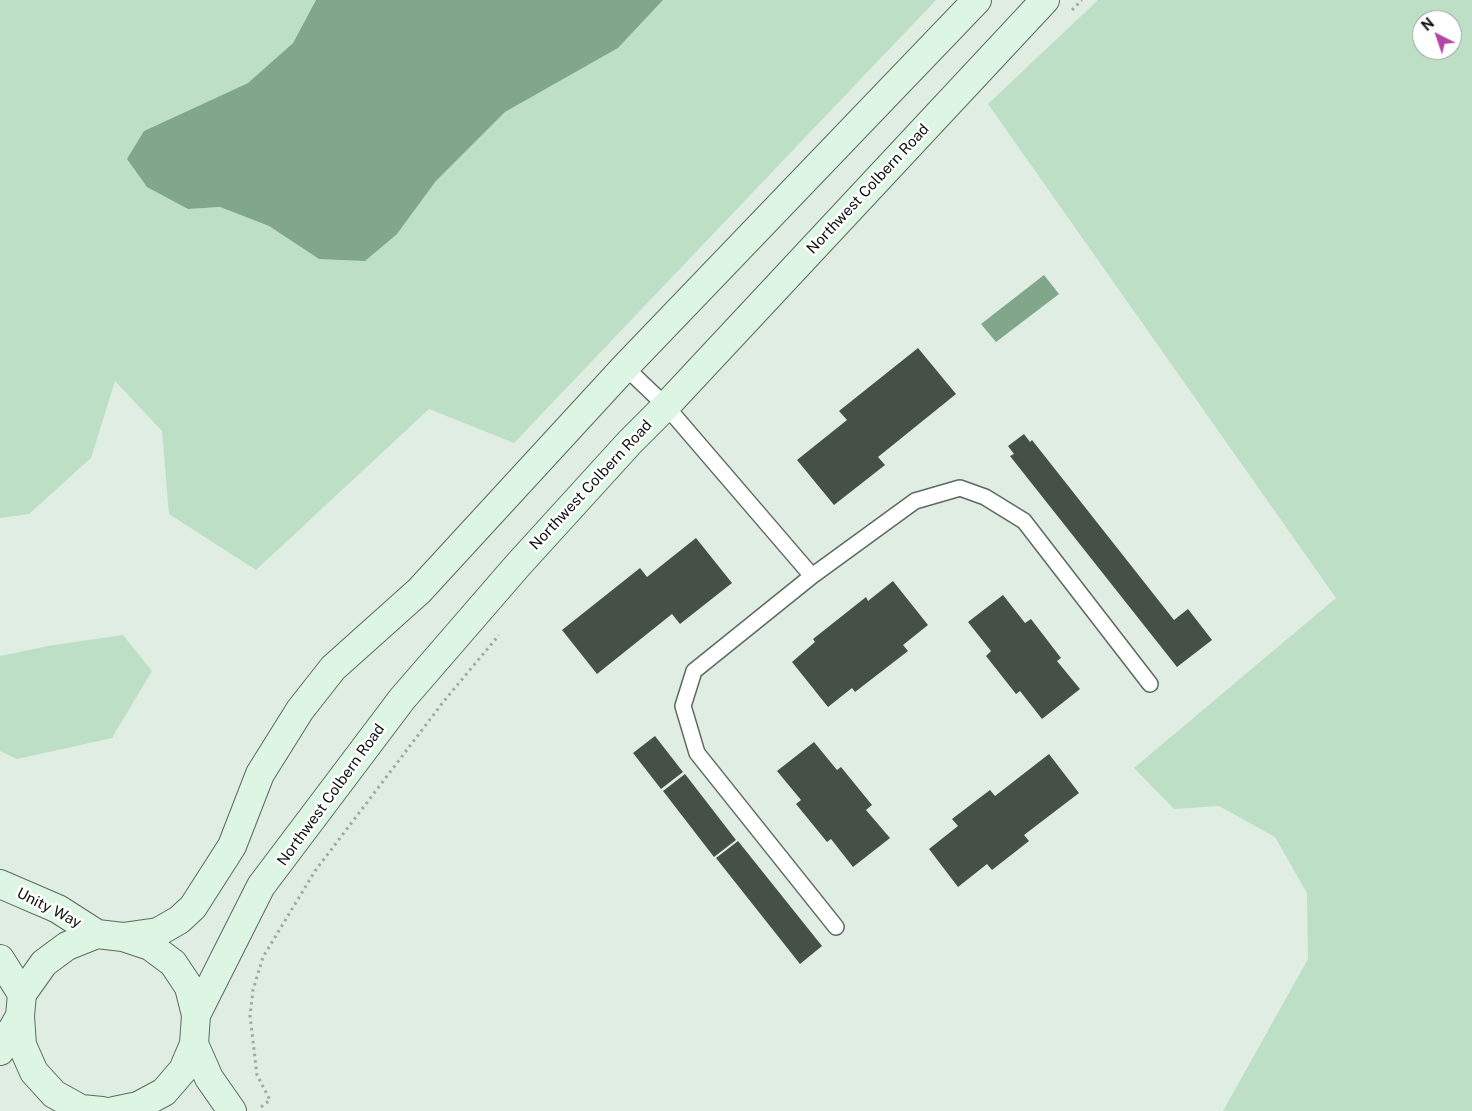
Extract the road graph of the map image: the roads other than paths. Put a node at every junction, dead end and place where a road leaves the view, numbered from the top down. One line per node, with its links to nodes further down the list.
1 (977, 0): 3 (main road)
2 (1045, 0): 4 (main road, Northwest Colbern Road)
3 (625, 367): 4 (lane); 9 (main road)
4 (666, 406): 5 (lane); 12 (main road, Northwest Colbern Road)
5 (812, 576): 6 (lane); 8 (lane)
6 (1150, 684)
7 (0, 884): 9 (main road, Unity Way)
8 (836, 927)
9 (110, 936): 11 (main road); 12 (main road, Unity Way)
10 (0, 959): 11 (main road)
11 (21, 1005): 14 (main road); 15 (main road)
12 (196, 1015): 13 (main road)
13 (194, 1044): 16 (main road); 17 (main road)
14 (0, 1052)
15 (85, 1110)
16 (114, 1111)
17 (232, 1111)

